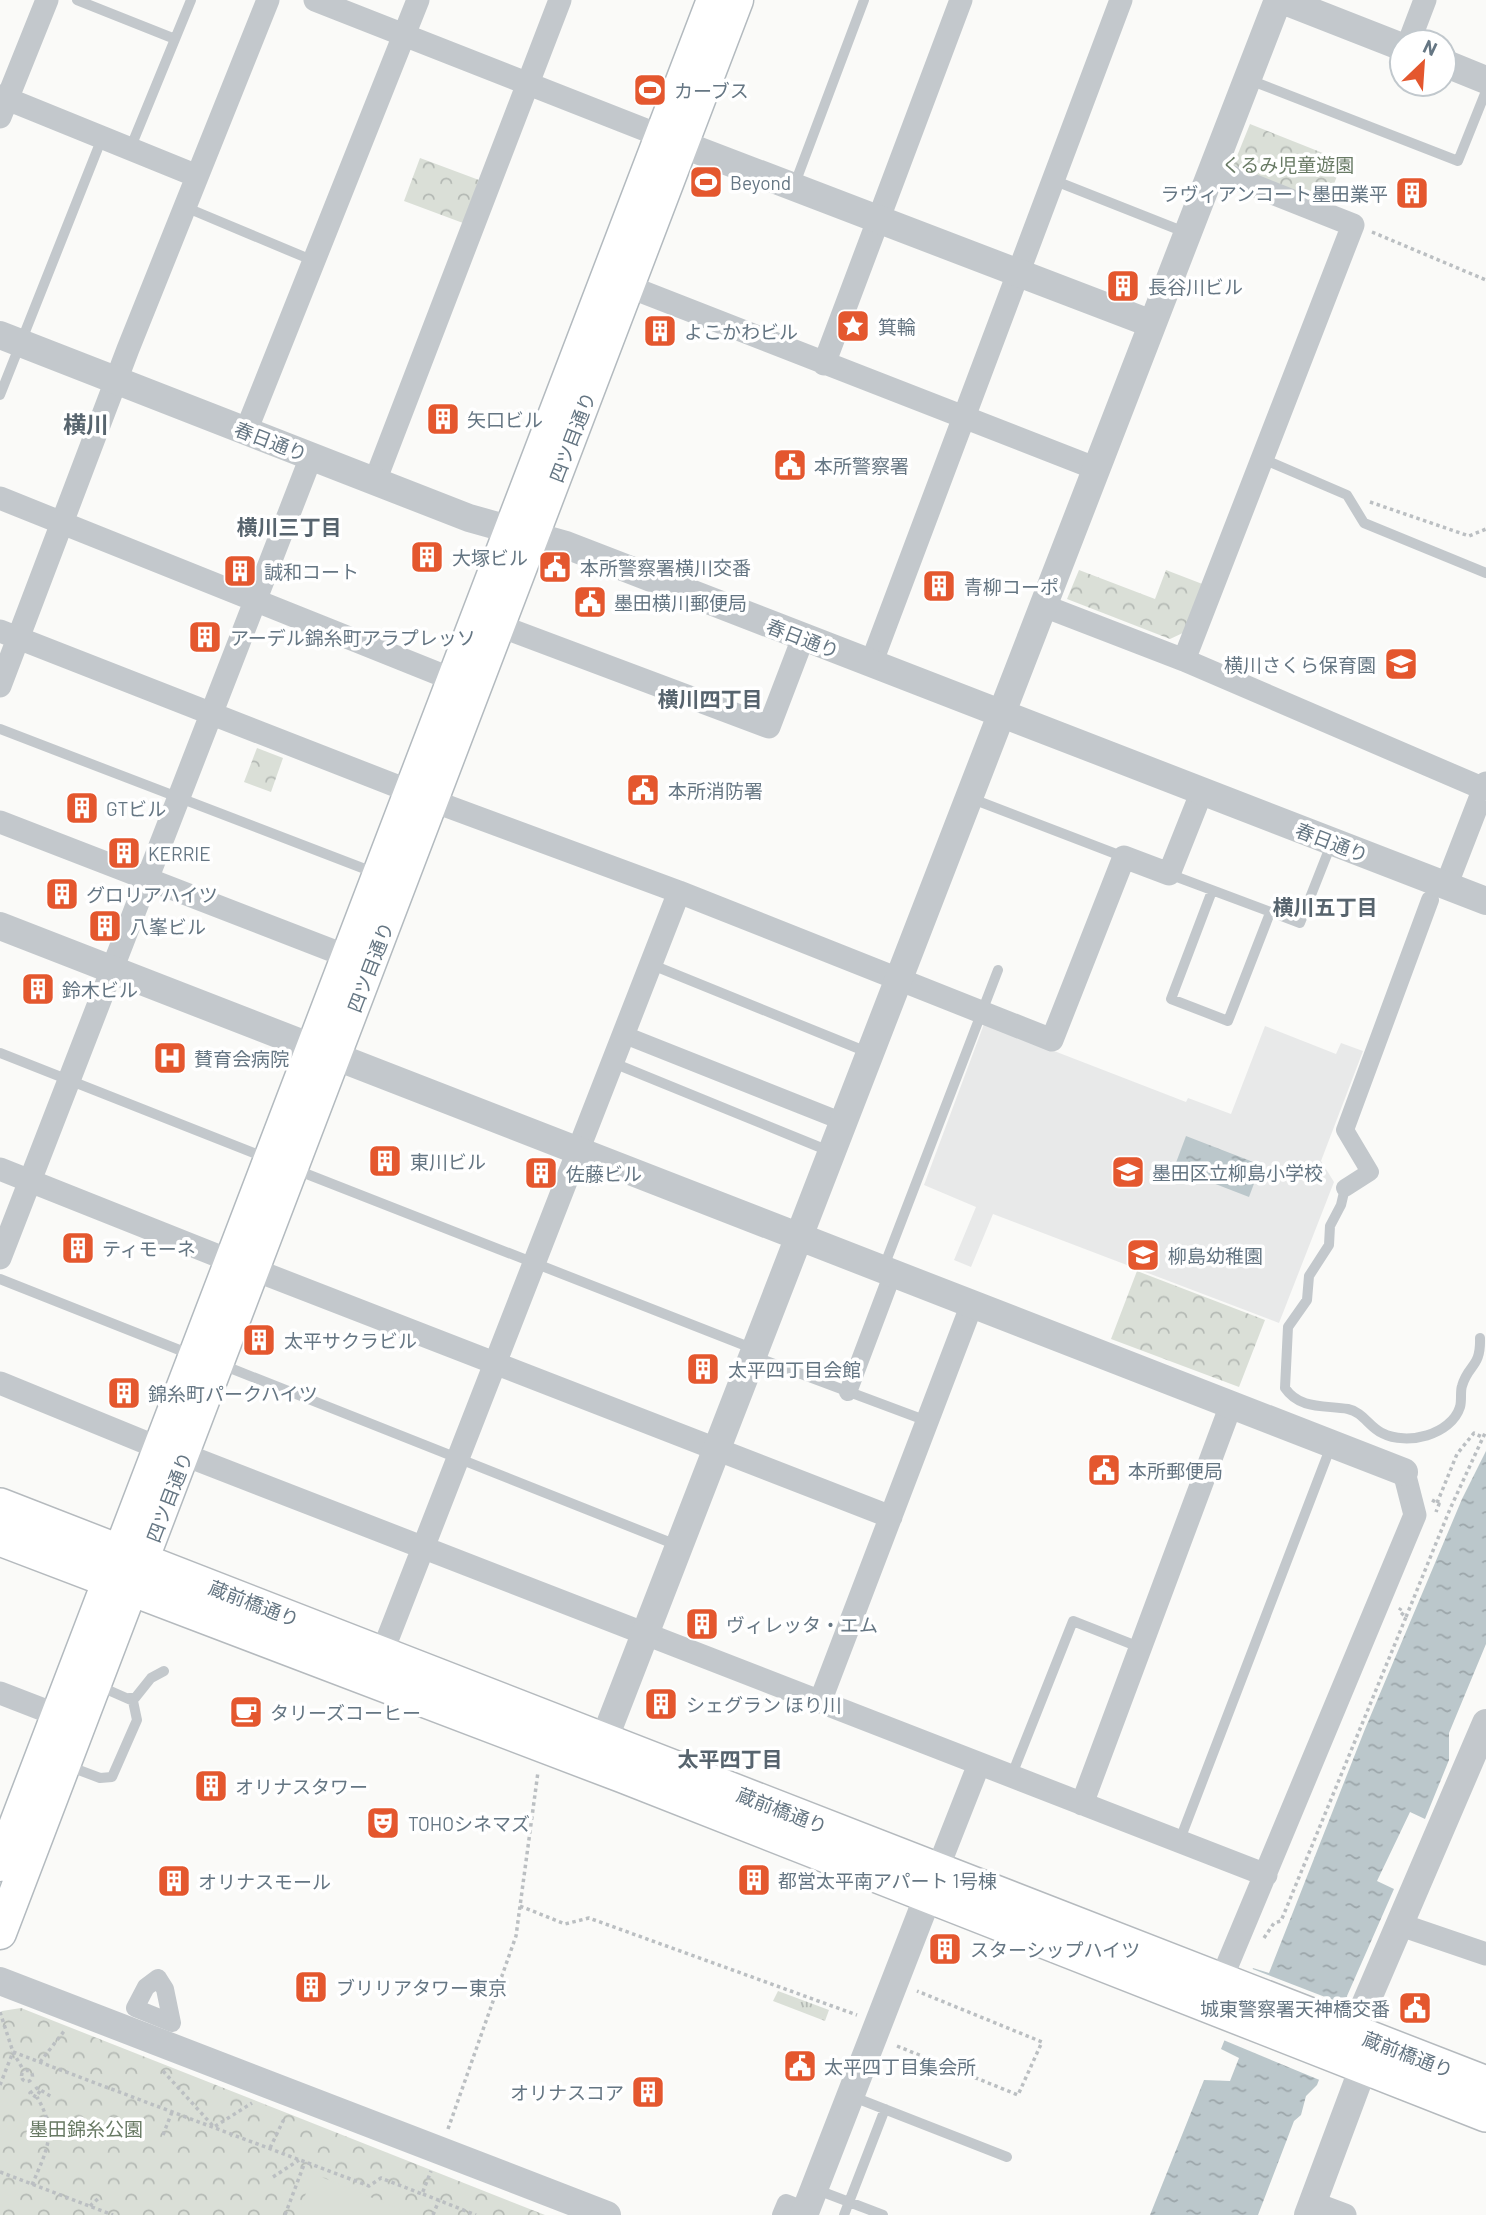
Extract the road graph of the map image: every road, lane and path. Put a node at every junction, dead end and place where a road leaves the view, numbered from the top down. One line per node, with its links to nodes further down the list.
1 (47, 0): 24 (street)
2 (77, 0): 17 (lane)
3 (191, 0): 17 (lane)
4 (268, 0): 29 (street)
5 (418, 0): 16 (street)
6 (560, 0): 22 (street)
7 (713, 0): 26 (main road, 四ツ目通り)
8 (737, 0): 26 (main road, 四ツ目通り)
9 (864, 0): 31 (lane)
10 (961, 0): 33 (street)
11 (1121, 0): 30 (street)
12 (1280, 0): 18 (street); 20 (street)
13 (1425, 0): 15 (street)
14 (329, 3): 16 (street)
15 (1414, 28)
16 (404, 35): 22 (street); 36 (street)
17 (175, 39): 27 (lane)
18 (1388, 42)
19 (1458, 69): 21 (street)
20 (1247, 79): 23 (lane); 28 (street)
21 (1486, 80)
22 (529, 84): 26 (street); 50 (street)
23 (1486, 91)
24 (2, 104): 25 (street)
25 (103, 138): 27 (street); 41 (lane)
26 (672, 140): 31 (street); 39 (main road, 四ツ目通り); 55 (main road, 四ツ目通り)
27 (130, 149): 29 (street)
28 (1212, 169): 34 (street); 35 (street)
29 (197, 176): 32 (street)
30 (1052, 180): 35 (lane); 37 (street)
31 (794, 186): 33 (street)
32 (185, 207): 36 (lane); 43 (street)
33 (878, 217): 37 (street); 42 (street)
34 (1353, 225): 38 (path); 48 (street)
35 (1187, 233): 40 (street)
36 (314, 261): 46 (street)
37 (1017, 272): 40 (street); 45 (street)
38 (1486, 280)
39 (630, 287): 42 (street); 55 (main road, 四ツ目通り)
40 (1152, 324): 49 (street)
41 (10, 339): 43 (street, 春日通り); 44 (lane)
42 (824, 364): 45 (street)
43 (116, 380): 46 (street, 春日通り); 53 (street)
44 (0, 395)
45 (964, 417): 49 (street); 63 (street)
46 (246, 431): 47 (street, 春日通り)
47 (311, 457): 50 (street, 春日通り); 57 (street)
48 (1263, 459): 51 (lane); 62 (street)
49 (1097, 468): 58 (street)
50 (375, 481): 55 (street, 春日通り)
51 (1347, 495): 54 (path); 56 (lane)
52 (0, 498): 53 (street)
53 (61, 523): 57 (street); 60 (street)
54 (1486, 529)
55 (523, 533): 59 (main road, 四ツ目通り); 61 (street, 春日通り); 64 (main road, 四ツ目通り)
56 (1486, 573)
57 (255, 600): 64 (street); 66 (street)
58 (1044, 606): 62 (street); 67 (street)
59 (500, 626): 61 (street); 72 (main road, 四ツ目通り)
60 (9, 634): 65 (street); 66 (street)
61 (803, 638): 63 (street, 春日通り)
62 (1184, 660): 69 (street)
63 (871, 664): 67 (street, 春日通り)
64 (454, 680): 72 (main road, 四ツ目通り)
65 (0, 686)
66 (211, 713): 71 (street); 72 (street)
67 (1001, 715): 70 (street, 春日通り); 73 (street)
68 (0, 729): 71 (lane)
69 (1485, 786): 82 (street)
70 (1202, 791): 75 (street, 春日通り); 77 (street)
71 (178, 796): 78 (lane); 79 (street)
72 (423, 796): 78 (main road, 四ツ目通り); 81 (street); 93 (main road, 四ツ目通り)
73 (969, 797): 76 (lane); 90 (street)
74 (0, 822): 79 (street)
75 (1332, 842): 82 (street, 春日通り); 84 (lane)
76 (1124, 857): 77 (street); 91 (street)
77 (1169, 874): 80 (lane)
78 (380, 875): 86 (main road, 四ツ目通り)
79 (146, 878): 86 (street); 88 (street)
80 (1212, 891): 84 (lane); 84 (lane)
81 (679, 892): 87 (street); 90 (street)
82 (1438, 893): 83 (street, 春日通り); 104 (street)
83 (1486, 901)
84 (1270, 913)
85 (0, 926): 88 (street)
86 (349, 957): 93 (main road, 四ツ目通り)
87 (650, 964): 92 (street); 95 (lane)
88 (111, 970): 93 (street); 97 (street)
89 (998, 970): 91 (lane)
90 (899, 979): 91 (street); 95 (street)
91 (983, 1012): 109 (lane)
92 (622, 1034): 96 (street); 98 (street)
93 (326, 1052): 99 (street); 101 (main road, 四ツ目通り)
94 (0, 1053): 97 (lane)
95 (870, 1054): 100 (street)
96 (611, 1062): 99 (street); 100 (lane)
97 (69, 1081): 101 (lane); 103 (street)
98 (831, 1117)
99 (576, 1150): 105 (street); 107 (street)
100 (832, 1152): 105 (street)
101 (282, 1164): 107 (lane); 108 (main road, 四ツ目通り)
102 (0, 1169): 103 (street)
103 (30, 1181): 106 (street); 108 (street)
104 (1345, 1188): 112 (lane)
105 (800, 1236): 109 (street); 113 (street)
106 (0, 1258)
107 (534, 1262): 113 (lane); 115 (street)
108 (243, 1266): 114 (main road, 四ツ目通り); 115 (street)
109 (888, 1271): 111 (street); 117 (street)
110 (0, 1279): 114 (lane)
111 (972, 1304): 118 (street); 119 (street)
112 (1480, 1338)
113 (754, 1353): 117 (lane); 123 (street)
114 (207, 1360): 124 (main road, 四ツ目通り); 125 (lane)
115 (495, 1364): 123 (street); 125 (street)
116 (0, 1383): 124 (street)
117 (848, 1392): 119 (lane)
118 (1231, 1405): 122 (street); 138 (street)
119 (928, 1421): 130 (street)
120 (1486, 1431): 121 (path)
121 (1483, 1437): 127 (path); 136 (path)
122 (1332, 1444): 126 (street); 153 (lane)
123 (718, 1450): 130 (street); 132 (street)
124 (172, 1452): 133 (street); 134 (main road, 四ツ目通り)
125 (459, 1459): 132 (lane); 133 (street)
126 (1415, 1480): 127 (path); 155 (street)
127 (1437, 1503): 129 (path)
128 (0, 1506): 134 (main road, 蔵前橋通り)
129 (1435, 1516)
130 (891, 1517): 144 (street)
131 (0, 1538): 134 (main road, 蔵前橋通り)
132 (680, 1547): 137 (street)
133 (422, 1548): 137 (street); 139 (street)
134 (126, 1570): 139 (main road, 蔵前橋通り); 141 (main road, 四ツ目通り); 145 (main road, 四ツ目通り); 147 (main road, 蔵前橋通り)
135 (1404, 1599): 136 (path)
136 (1406, 1617): 158 (path)
137 (646, 1634): 144 (street); 147 (street)
138 (1139, 1647): 151 (lane); 152 (street)
139 (382, 1653): 147 (main road, 蔵前橋通り)
140 (164, 1671): 143 (lane)
141 (96, 1685): 143 (lane); 150 (main road, 四ツ目通り)
142 (0, 1693): 145 (street)
143 (129, 1698): 150 (lane)
144 (820, 1702): 149 (street)
145 (57, 1716): 154 (main road, 四ツ目通り)
146 (1484, 1730): 159 (street)
147 (599, 1753): 156 (main road, 蔵前橋通り)
148 (539, 1763): 157 (path)
149 (979, 1764): 151 (street); 156 (street)
150 (65, 1765): 160 (main road, 四ツ目通り)
151 (1011, 1777): 152 (street)
152 (1082, 1804): 153 (street)
153 (1179, 1842): 155 (street)
154 (3, 1849)
155 (1266, 1875): 164 (street)
156 (933, 1881): 163 (street); 164 (main road, 蔵前橋通り)
157 (520, 1906): 167 (path); 190 (path)
158 (1274, 1923)
159 (1401, 1925): 161 (street); 168 (street)
160 (0, 1933)
161 (1484, 1947)
162 (0, 1981): 210 (street)
163 (896, 1982): 167 (street); 167 (path)
164 (1224, 1992): 168 (main road, 蔵前橋通り)
165 (0, 2012): 169 (path)
166 (68, 2026): 170 (path)
167 (869, 2027): 180 (street)
168 (1353, 2049): 175 (main road, 蔵前橋通り); 187 (main road, 蔵前橋通り); 205 (street)
169 (13, 2052): 170 (path); 172 (path); 176 (path)
170 (40, 2062): 185 (path)
171 (161, 2068): 177 (path)
172 (24, 2071): 173 (path); 173 (path)
173 (29, 2081): 178 (path)
174 (187, 2082): 177 (path)
175 (1486, 2084)
176 (0, 2085)
177 (178, 2087): 188 (path)
178 (33, 2088): 179 (path); 181 (path)
179 (40, 2091): 181 (path); 182 (path)
180 (851, 2096): 184 (lane); 202 (street)
181 (37, 2097): 198 (path)
182 (52, 2097)
183 (257, 2100): 188 (path)
184 (885, 2109): 192 (lane); 203 (lane)
185 (172, 2112): 188 (path); 189 (path)
186 (287, 2112): 191 (path)
187 (1486, 2114)
188 (214, 2127): 191 (path)
189 (163, 2135)
190 (446, 2135)
191 (270, 2148): 193 (path)
192 (1007, 2157)
193 (299, 2160): 194 (path); 197 (path)
194 (306, 2162): 199 (path); 207 (path)
195 (432, 2169): 199 (path)
196 (0, 2172): 198 (path)
197 (273, 2177)
198 (32, 2185): 204 (path)
199 (422, 2194): 201 (path)
200 (100, 2197): 204 (path)
201 (439, 2200): 208 (path); 209 (path)
202 (810, 2202): 203 (lane)
203 (849, 2202): 213 (lane); 214 (lane)
204 (90, 2206): 206 (path)
205 (1311, 2209): 215 (street)
206 (113, 2215)
207 (285, 2215)
208 (433, 2215)
209 (476, 2215)
210 (607, 2215)
211 (781, 2215): 212 (street)
212 (792, 2215)
213 (844, 2215)
214 (883, 2215)
215 (1345, 2215)

